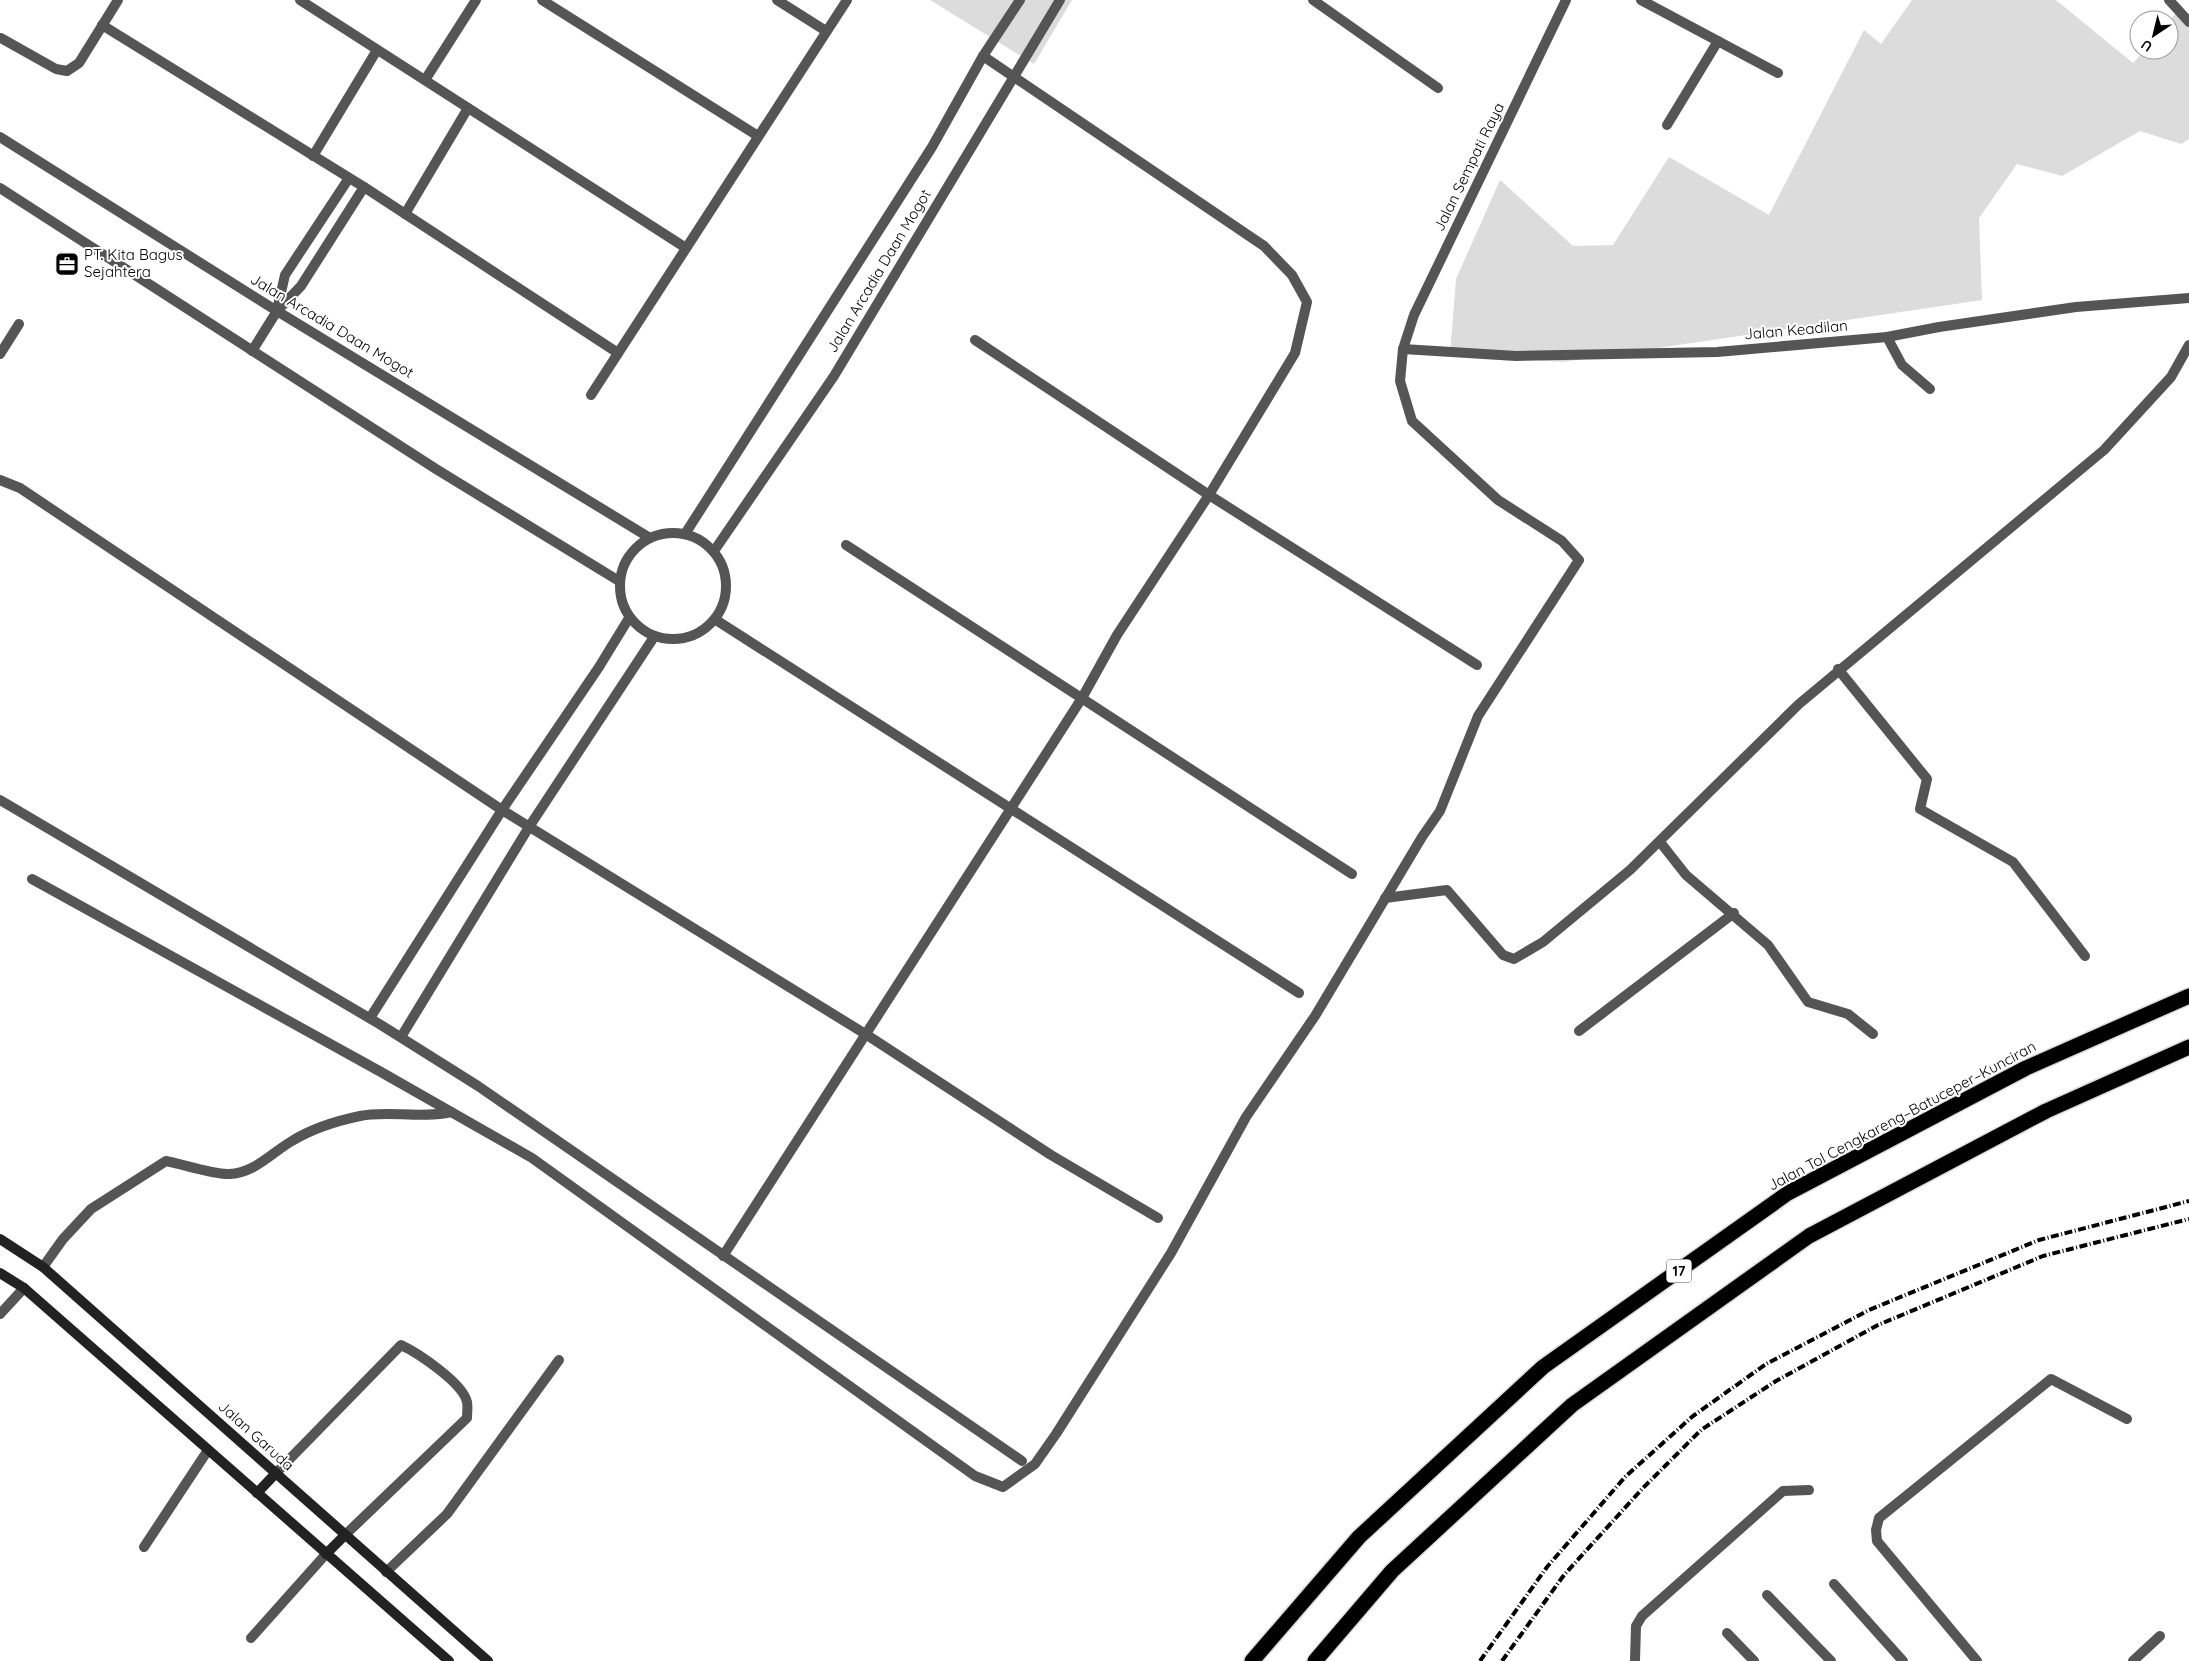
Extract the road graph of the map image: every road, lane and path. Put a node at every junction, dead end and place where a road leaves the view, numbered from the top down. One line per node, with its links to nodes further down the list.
1 (118, 0): 14 (street)
2 (300, 0): 18 (street)
3 (476, 0): 22 (street)
4 (542, 0): 26 (street)
5 (777, 0): 15 (street)
6 (847, 0): 15 (street)
7 (1020, 0): 19 (street, Jalan Arcadia Daan Mogot)
8 (1060, 0): 21 (street, Jalan Arcadia Daan Mogot)
9 (1313, 0): 23 (street)
10 (1566, 0): 42 (street, Jalan Sempati Raya)
11 (1641, 0): 17 (street)
12 (2169, 0): 13 (street)
13 (2189, 22)
14 (102, 25): 16 (street); 28 (street)
15 (826, 31): 26 (street)
16 (1, 38)
17 (1718, 41): 20 (street); 25 (street)
18 (377, 50): 22 (street); 28 (street)
19 (982, 56): 21 (street); 50 (street, Jalan Arcadia Daan Mogot)
20 (1778, 73)
21 (1012, 77): 49 (street); 53 (street, Jalan Arcadia Daan Mogot)
22 (426, 80): 24 (street)
23 (1438, 88)
24 (468, 108): 32 (street); 34 (street)
25 (1667, 125)
26 (758, 136): 34 (street)
27 (0, 137): 37 (street, Jalan Arcadia Daan Mogot)
28 (313, 156): 29 (street)
29 (348, 178): 30 (street); 33 (street)
30 (364, 187): 32 (street); 35 (street)
31 (0, 188): 43 (street)
32 (405, 214): 44 (street)
33 (307, 242): 35 (street); 37 (street)
34 (686, 248): 44 (street)
35 (323, 252): 37 (street)
36 (2189, 298): 39 (street, Jalan Keadilan)
37 (277, 311): 43 (street); 51 (street, Jalan Arcadia Daan Mogot)
38 (20, 324): 45 (street)
39 (1887, 337): 42 (street, Jalan Keadilan); 46 (street)
40 (975, 340): 49 (street)
41 (2189, 345): 59 (street)
42 (1403, 349): 68 (street, Jalan Sempati Raya)
43 (252, 351): 54 (street)
44 (618, 353): 47 (street)
45 (0, 354)
46 (1930, 388)
47 (591, 395)
48 (0, 480): 63 (street)
49 (1209, 495): 58 (street); 60 (street)
50 (685, 534): 51 (street); 53 (street)
51 (650, 538): 54 (street)
52 (846, 545): 60 (street)
53 (714, 551): 56 (street)
54 (619, 581): 55 (street)
55 (630, 618): 57 (street); 63 (street)
56 (716, 620): 57 (street); 62 (street)
57 (654, 637): 64 (street)
58 (1477, 665)
59 (1838, 669): 65 (street); 70 (street)
60 (1082, 698): 62 (street); 66 (street)
61 (0, 800): 73 (street)
62 (1012, 808): 71 (street); 75 (street)
63 (502, 810): 64 (street); 73 (street)
64 (530, 826): 75 (street); 77 (street)
65 (1660, 842): 68 (street); 69 (street)
66 (1352, 874)
67 (32, 878): 79 (street)
68 (1386, 898): 79 (street)
69 (1734, 913): 74 (street); 76 (street)
70 (2085, 956)
71 (1299, 993)
72 (2189, 996): 105 (highway, Jalan Tol Cengkareng–Batuceper–Kunciran / 17)
73 (370, 1018): 77 (street)
74 (1579, 1031)
75 (866, 1034): 80 (street); 82 (street)
76 (1873, 1034)
77 (401, 1037): 82 (street)
78 (2189, 1048): 106 (highway)
79 (451, 1112): 83 (street)
80 (1158, 1218)
81 (0, 1239): 83 (main road, Jalan Garuda)
82 (723, 1256): 90 (street)
83 (43, 1267): 91 (main road, Jalan Garuda)
84 (0, 1273): 85 (main road)
85 (24, 1288): 86 (street); 89 (main road)
86 (0, 1314)
87 (558, 1360): 97 (street)
88 (2127, 1419): 111 (street)
89 (208, 1450): 93 (main road); 95 (street)
90 (1022, 1461)
91 (276, 1473): 93 (main road); 94 (main road, Jalan Garuda); 94 (street)
92 (1810, 1490): 107 (street)
93 (257, 1493): 96 (main road)
94 (345, 1535): 96 (main road); 97 (main road, Jalan Garuda)
95 (144, 1547)
96 (326, 1554): 102 (street); 103 (main road)
97 (386, 1572): 104 (main road, Jalan Garuda)
98 (1834, 1584): 110 (street)
99 (1767, 1595): 109 (street)
100 (1727, 1633): 108 (street)
101 (2160, 1636): 112 (street)
102 (251, 1638)
103 (449, 1661)
104 (488, 1661)
105 (1252, 1661)
106 (1315, 1661)
107 (1635, 1661)
108 (1754, 1661)
109 (1830, 1661)
110 (1903, 1661)
111 (1977, 1661)
112 (2133, 1661)

